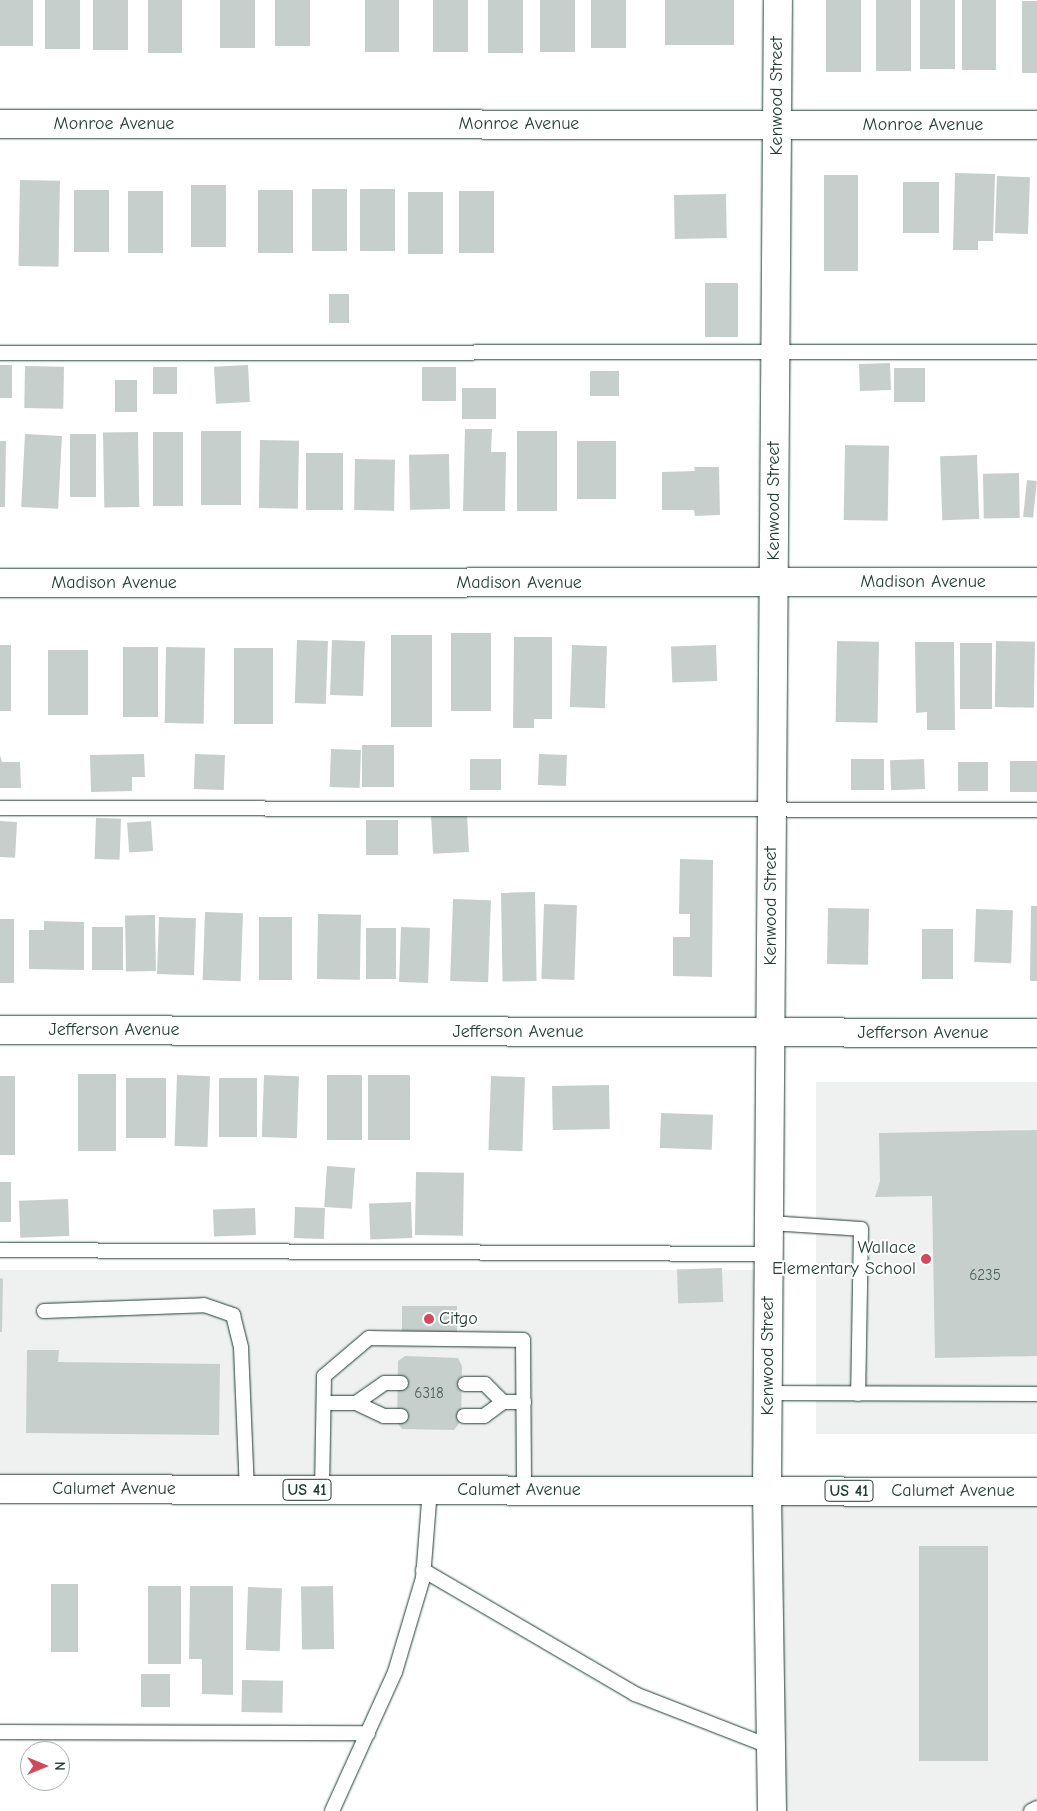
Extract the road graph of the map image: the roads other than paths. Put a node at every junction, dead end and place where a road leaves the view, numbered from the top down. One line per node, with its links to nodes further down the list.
1 (778, 0): 3 (street, Kenwood Street)
2 (0, 124): 3 (street, Monroe Avenue)
3 (777, 124): 4 (street, Monroe Avenue); 5 (street, Kenwood Street)
4 (1037, 125)
5 (775, 350): 6 (lane); 7 (lane); 9 (street, Kenwood Street)
6 (1037, 352)
7 (0, 353)
8 (0, 582): 9 (street, Madison Avenue)
9 (774, 582): 10 (street, Madison Avenue); 12 (street, Kenwood Street)
10 (1037, 582)
11 (0, 808): 12 (lane)
12 (772, 809): 13 (lane); 15 (street, Kenwood Street)
13 (1037, 810)
14 (0, 1030): 15 (street, Jefferson Avenue)
15 (770, 1032): 16 (street, Jefferson Avenue); 17 (street, Kenwood Street)
16 (1037, 1033)
17 (769, 1223): 19 (street, Kenwood Street); 24 (lane)
18 (0, 1250): 19 (lane)
19 (769, 1254): 23 (street, Kenwood Street)
20 (44, 1311): 33 (lane)
21 (401, 1383): 28 (lane)
22 (465, 1384): 26 (lane)
23 (768, 1393): 24 (lane); 37 (street, Kenwood Street)
24 (858, 1394): 25 (lane)
25 (1037, 1394)
26 (503, 1402): 27 (lane); 31 (lane)
27 (524, 1402): 29 (lane); 36 (lane)
28 (356, 1403): 29 (lane); 30 (lane)
29 (324, 1404): 34 (lane)
30 (401, 1416)
31 (464, 1416)
32 (0, 1489): 33 (street, Calumet Avenue / US 41)
33 (247, 1490): 34 (street, Calumet Avenue / US 41)
34 (322, 1490): 35 (street, Calumet Avenue / US 41)
35 (430, 1490): 36 (street, Calumet Avenue / US 41); 39 (lane)
36 (524, 1490): 37 (street, Calumet Avenue / US 41)
37 (767, 1491): 38 (street, Calumet Avenue / US 41); 42 (street, Kenwood Street)
38 (1037, 1492)
39 (423, 1570): 41 (lane); 42 (lane)
40 (0, 1732): 41 (lane)
41 (368, 1733): 44 (lane)
42 (771, 1747): 45 (street, Kenwood Street)
43 (1037, 1808): 46 (lane)
44 (332, 1811)
45 (772, 1811)
46 (1031, 1811)

